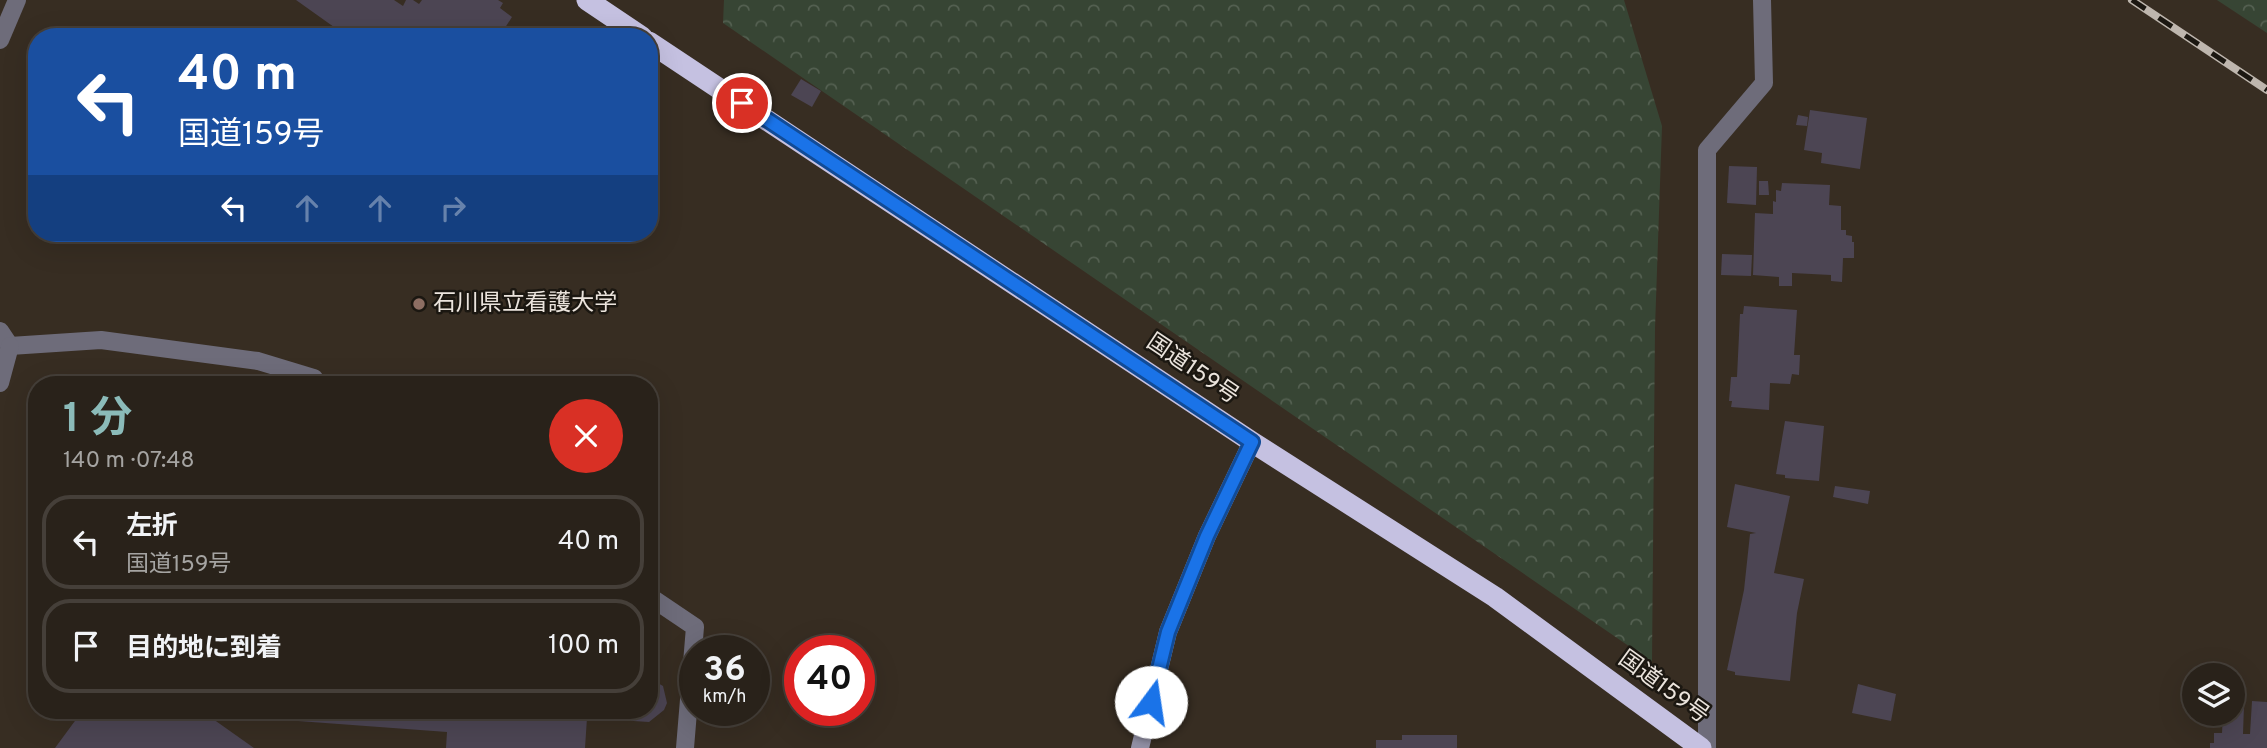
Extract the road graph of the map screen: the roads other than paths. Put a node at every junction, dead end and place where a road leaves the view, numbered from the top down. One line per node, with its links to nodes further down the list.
1 (17, 0): 5 (street)
2 (587, 0): 4 (highway)
3 (1762, 0): 15 (street)
4 (629, 28)
5 (0, 40)
6 (658, 48): 10 (highway, 国道159号)
7 (5, 339): 8 (street); 9 (street)
8 (308, 376)
9 (0, 383)
10 (1252, 442): 13 (street); 14 (highway, 国道159号)
11 (658, 602): 12 (street)
12 (685, 748)
13 (1140, 748)
14 (1701, 748)
15 (1707, 748)

